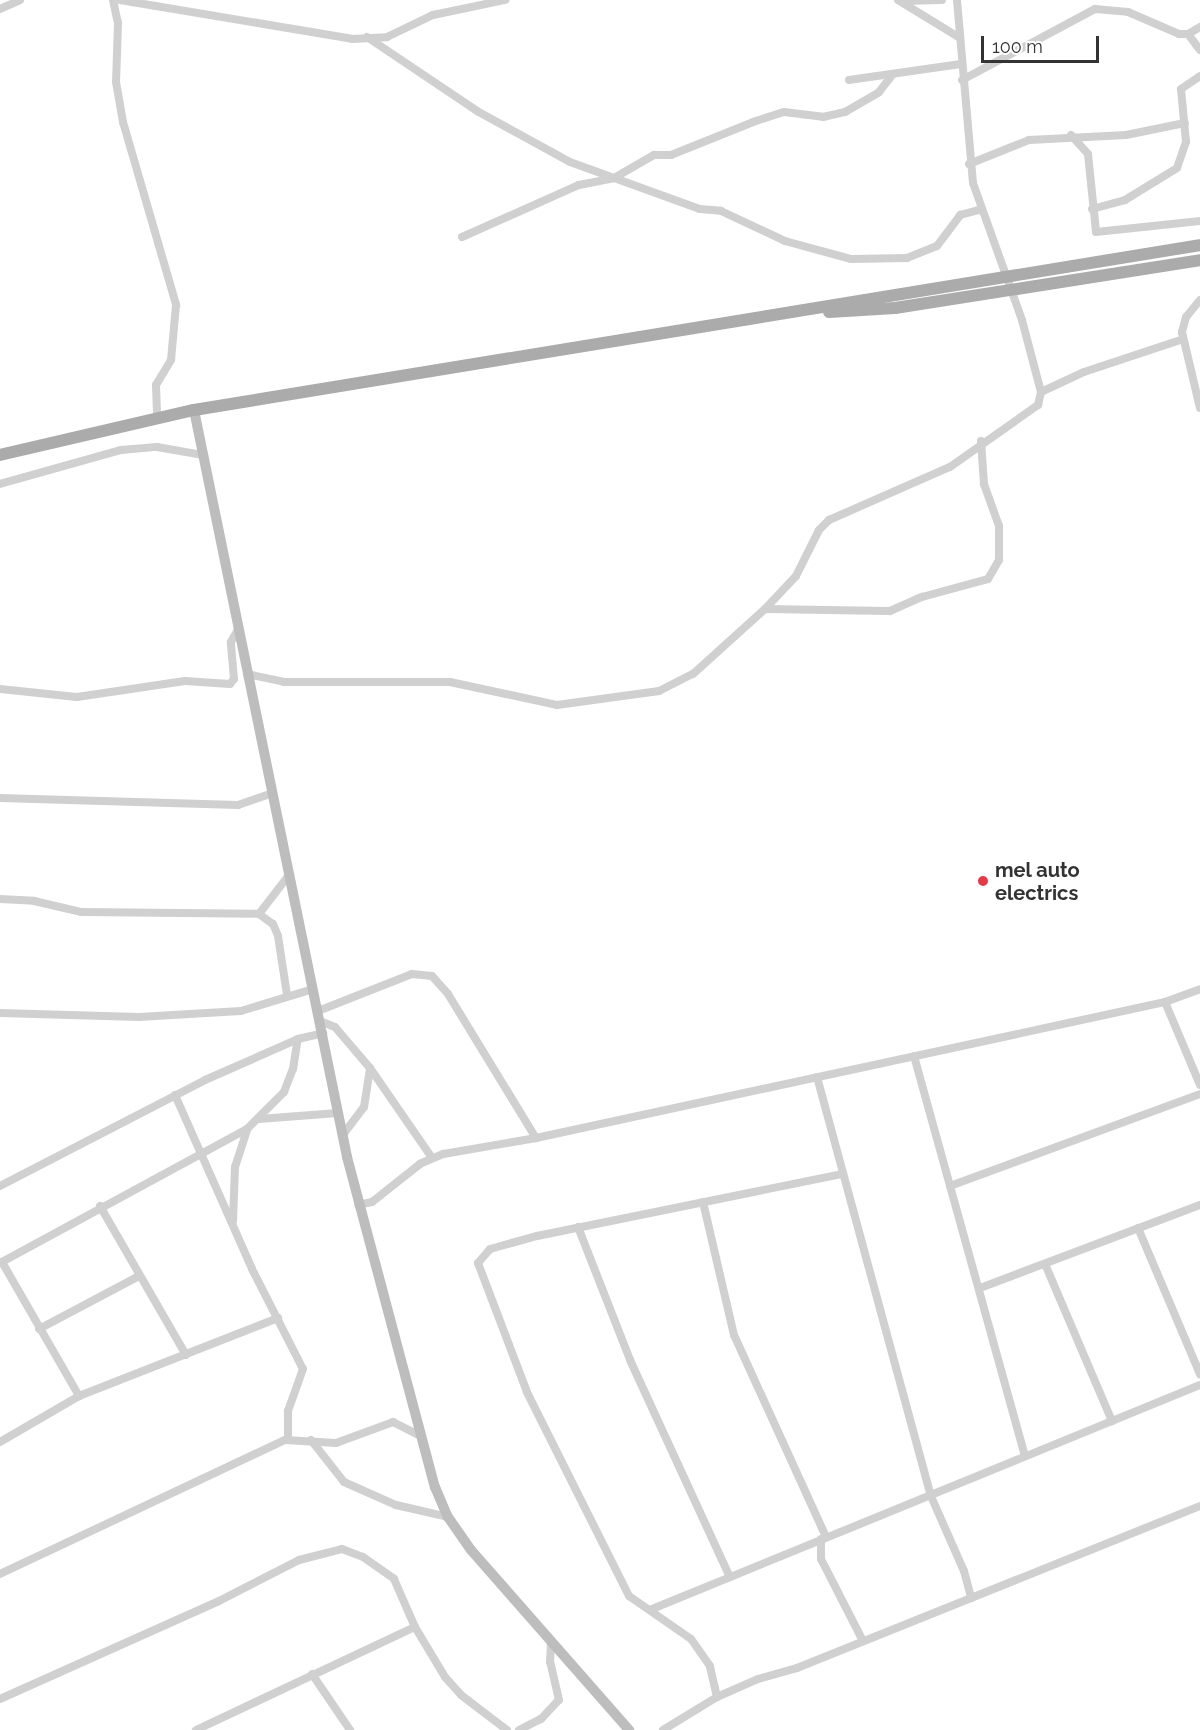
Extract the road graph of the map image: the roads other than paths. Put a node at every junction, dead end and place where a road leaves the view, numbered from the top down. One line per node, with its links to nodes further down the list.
1 (20, 0): 8 (street)
2 (113, 0): 37 (street)
3 (120, 0): 11 (street)
4 (505, 0): 11 (street)
5 (942, 0): 7 (street)
6 (957, 0): 12 (street)
7 (899, 1): 12 (street)
8 (0, 9)
9 (1200, 27): 10 (street)
10 (1188, 34): 13 (street); 18 (street)
11 (367, 38): 22 (street)
12 (960, 38): 14 (street)
13 (1200, 50)
14 (961, 64): 15 (street); 18 (street)
15 (893, 74): 17 (street); 22 (street)
16 (1200, 76): 19 (street)
17 (849, 80)
18 (962, 80): 21 (street)
19 (1185, 123): 20 (street); 23 (street)
20 (1071, 135): 21 (street); 23 (street)
21 (969, 164): 24 (street)
22 (614, 178): 24 (street); 26 (street)
23 (1092, 209): 25 (street)
24 (979, 210): 29 (street)
25 (1200, 221)
26 (462, 237)
27 (1200, 245): 29 (main road)
28 (1200, 260): 30 (main road)
29 (1005, 276): 30 (street); 32 (main road)
30 (1010, 291): 32 (main road); 34 (street)
31 (1200, 300): 33 (street)
32 (801, 313): 36 (main road)
33 (1183, 339): 34 (street); 35 (street)
34 (1041, 392): 38 (street)
35 (1200, 408)
36 (194, 410): 37 (main road); 39 (street)
37 (157, 417): 40 (main road)
38 (981, 441): 42 (street); 42 (street)
39 (203, 454): 41 (street); 43 (street)
40 (0, 455)
41 (0, 484)
42 (765, 609): 44 (street)
43 (237, 631): 44 (street); 45 (street)
44 (247, 674): 46 (street)
45 (0, 689)
46 (272, 793): 47 (street); 48 (street)
47 (0, 798)
48 (289, 875): 50 (street); 51 (street)
49 (0, 898): 50 (street)
50 (259, 914): 53 (street)
51 (313, 989): 53 (street); 56 (street)
52 (1200, 989): 54 (street)
53 (286, 995): 55 (street)
54 (1165, 1002): 59 (street); 62 (street)
55 (0, 1014)
56 (319, 1016): 57 (street); 60 (street); 69 (street)
57 (322, 1033): 58 (street); 65 (street)
58 (298, 1039): 64 (street); 66 (street)
59 (914, 1056): 61 (street); 74 (street)
60 (370, 1068): 68 (street); 71 (street)
61 (817, 1077): 69 (street); 72 (street)
62 (1200, 1085)
63 (1200, 1094): 74 (street)
64 (175, 1095): 70 (street); 73 (street)
65 (338, 1113): 66 (street); 68 (street)
66 (259, 1119): 67 (street)
67 (247, 1129): 70 (street); 79 (street)
68 (342, 1136): 78 (street)
69 (536, 1138): 71 (street)
70 (202, 1152): 77 (street); 79 (street)
71 (432, 1158): 78 (street)
72 (843, 1174): 75 (street); 98 (street)
73 (0, 1186)
74 (950, 1186): 85 (street)
75 (703, 1202): 80 (street); 101 (street)
76 (1200, 1205): 81 (street)
77 (100, 1206): 82 (street); 84 (street)
78 (358, 1206): 93 (street)
79 (232, 1226): 86 (street)
80 (578, 1227): 103 (street); 105 (street)
81 (1138, 1228): 83 (street); 89 (street)
82 (1, 1262): 87 (street)
83 (1045, 1264): 85 (street); 92 (street)
84 (139, 1276): 87 (street); 88 (street)
85 (980, 1288): 97 (street)
86 (278, 1318): 88 (street); 94 (street)
87 (39, 1329): 91 (street)
88 (186, 1355): 91 (street)
89 (1200, 1374)
90 (1200, 1385): 92 (street)
91 (79, 1396): 96 (street)
92 (1112, 1421): 97 (street)
93 (419, 1435): 95 (street); 100 (street)
94 (288, 1439): 95 (street); 102 (street)
95 (311, 1440): 100 (street)
96 (0, 1442)
97 (1025, 1456): 98 (street)
98 (930, 1494): 101 (street); 104 (street)
99 (1200, 1506): 104 (street)
100 (448, 1517): 107 (street)
101 (824, 1538): 103 (street); 108 (street)
102 (0, 1574)
103 (730, 1576): 105 (street)
104 (971, 1598): 108 (street)
105 (652, 1609): 110 (street)
106 (415, 1627): 109 (street); 111 (street); 114 (street)
107 (551, 1641): 115 (street); 116 (street)
108 (863, 1641): 110 (street)
109 (312, 1674): 112 (street); 113 (street)
110 (717, 1697): 117 (street)
111 (0, 1699)
112 (202, 1729)
113 (350, 1730)
114 (507, 1730)
115 (519, 1730)
116 (629, 1730)
117 (663, 1730)

